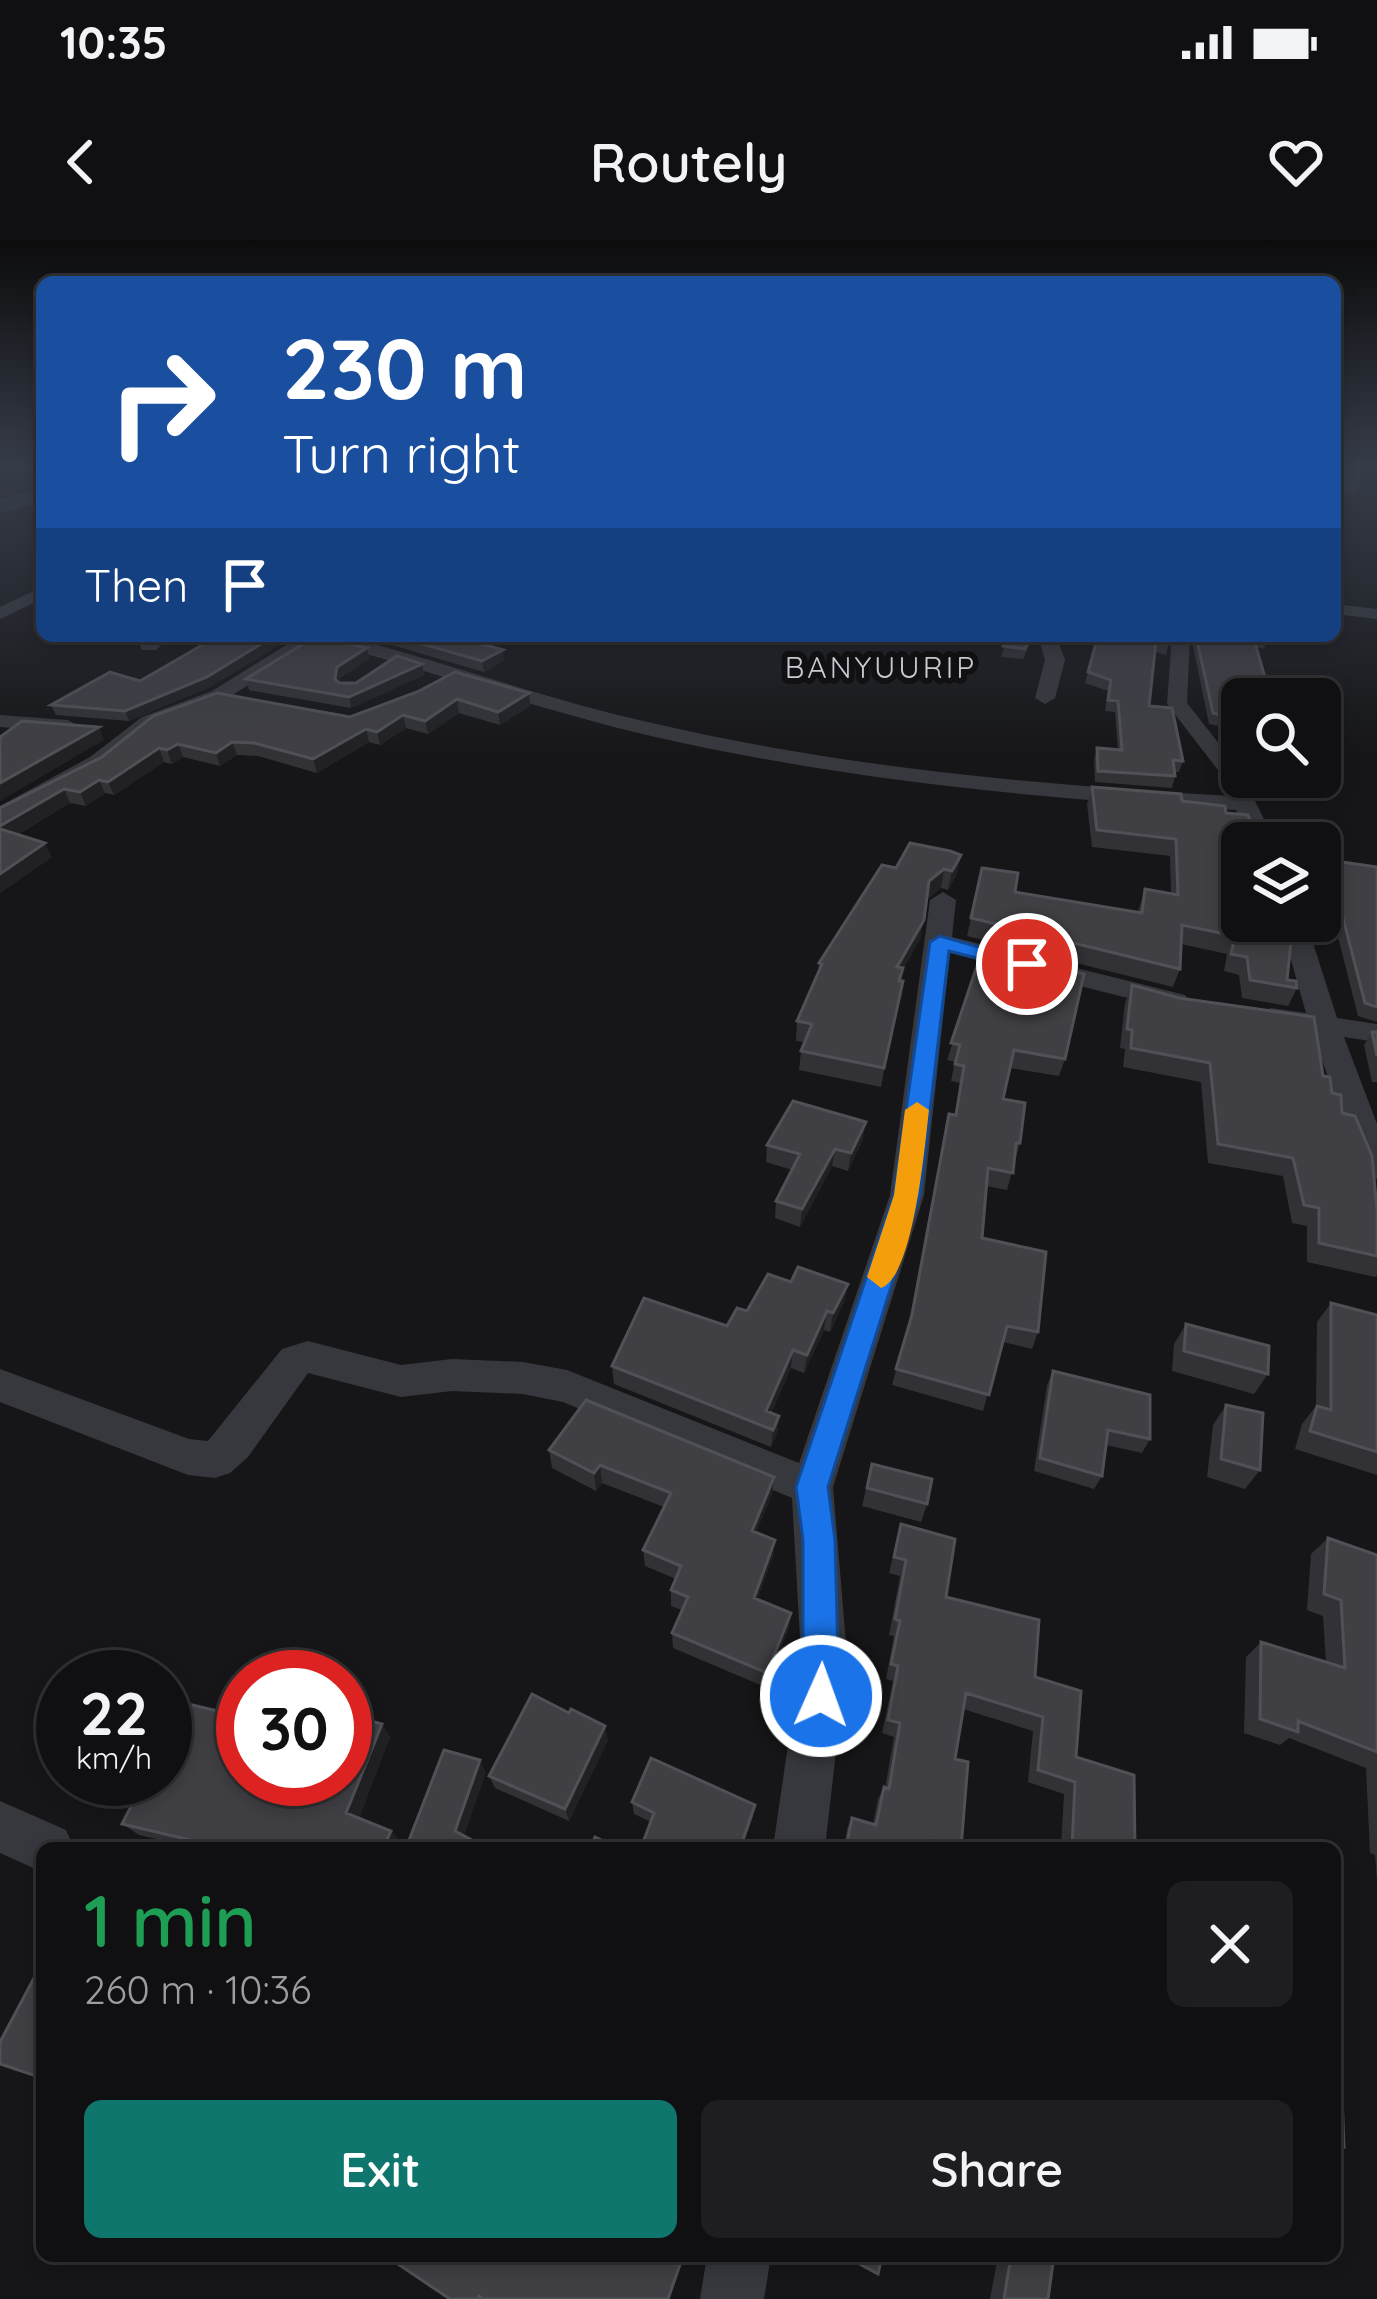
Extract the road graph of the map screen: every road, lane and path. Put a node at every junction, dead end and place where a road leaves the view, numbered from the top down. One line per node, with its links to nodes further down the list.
1 (36, 595): 3 (street)
2 (1341, 609): 4 (street)
3 (0, 614)
4 (1377, 614)
5 (304, 642): 13 (street)
6 (346, 642): 9 (street)
7 (1049, 642): 14 (street)
8 (1180, 642): 18 (street)
9 (397, 655): 10 (street); 11 (street)
10 (368, 671)
11 (457, 671): 12 (street); 18 (street)
12 (427, 688)
13 (218, 695): 15 (street); 17 (street)
14 (1045, 698)
15 (256, 703)
16 (0, 721): 17 (street)
17 (110, 730): 19 (street)
18 (1246, 804): 20 (street)
19 (0, 815)
20 (1254, 822)
21 (943, 900): 22 (street)
22 (940, 942): 24 (street); 31 (street)
23 (1299, 942): 26 (street)
24 (1203, 1006)
25 (1248, 1015): 26 (street)
26 (1324, 1024): 27 (street); 28 (street)
27 (1377, 1033)
28 (1367, 1117): 29 (street)
29 (1377, 1167)
30 (0, 1385): 31 (street)
31 (812, 1487): 33 (street)
32 (0, 1827): 34 (street)
33 (800, 1842)
34 (36, 1843)
35 (738, 2262): 36 (street)
36 (732, 2299)

